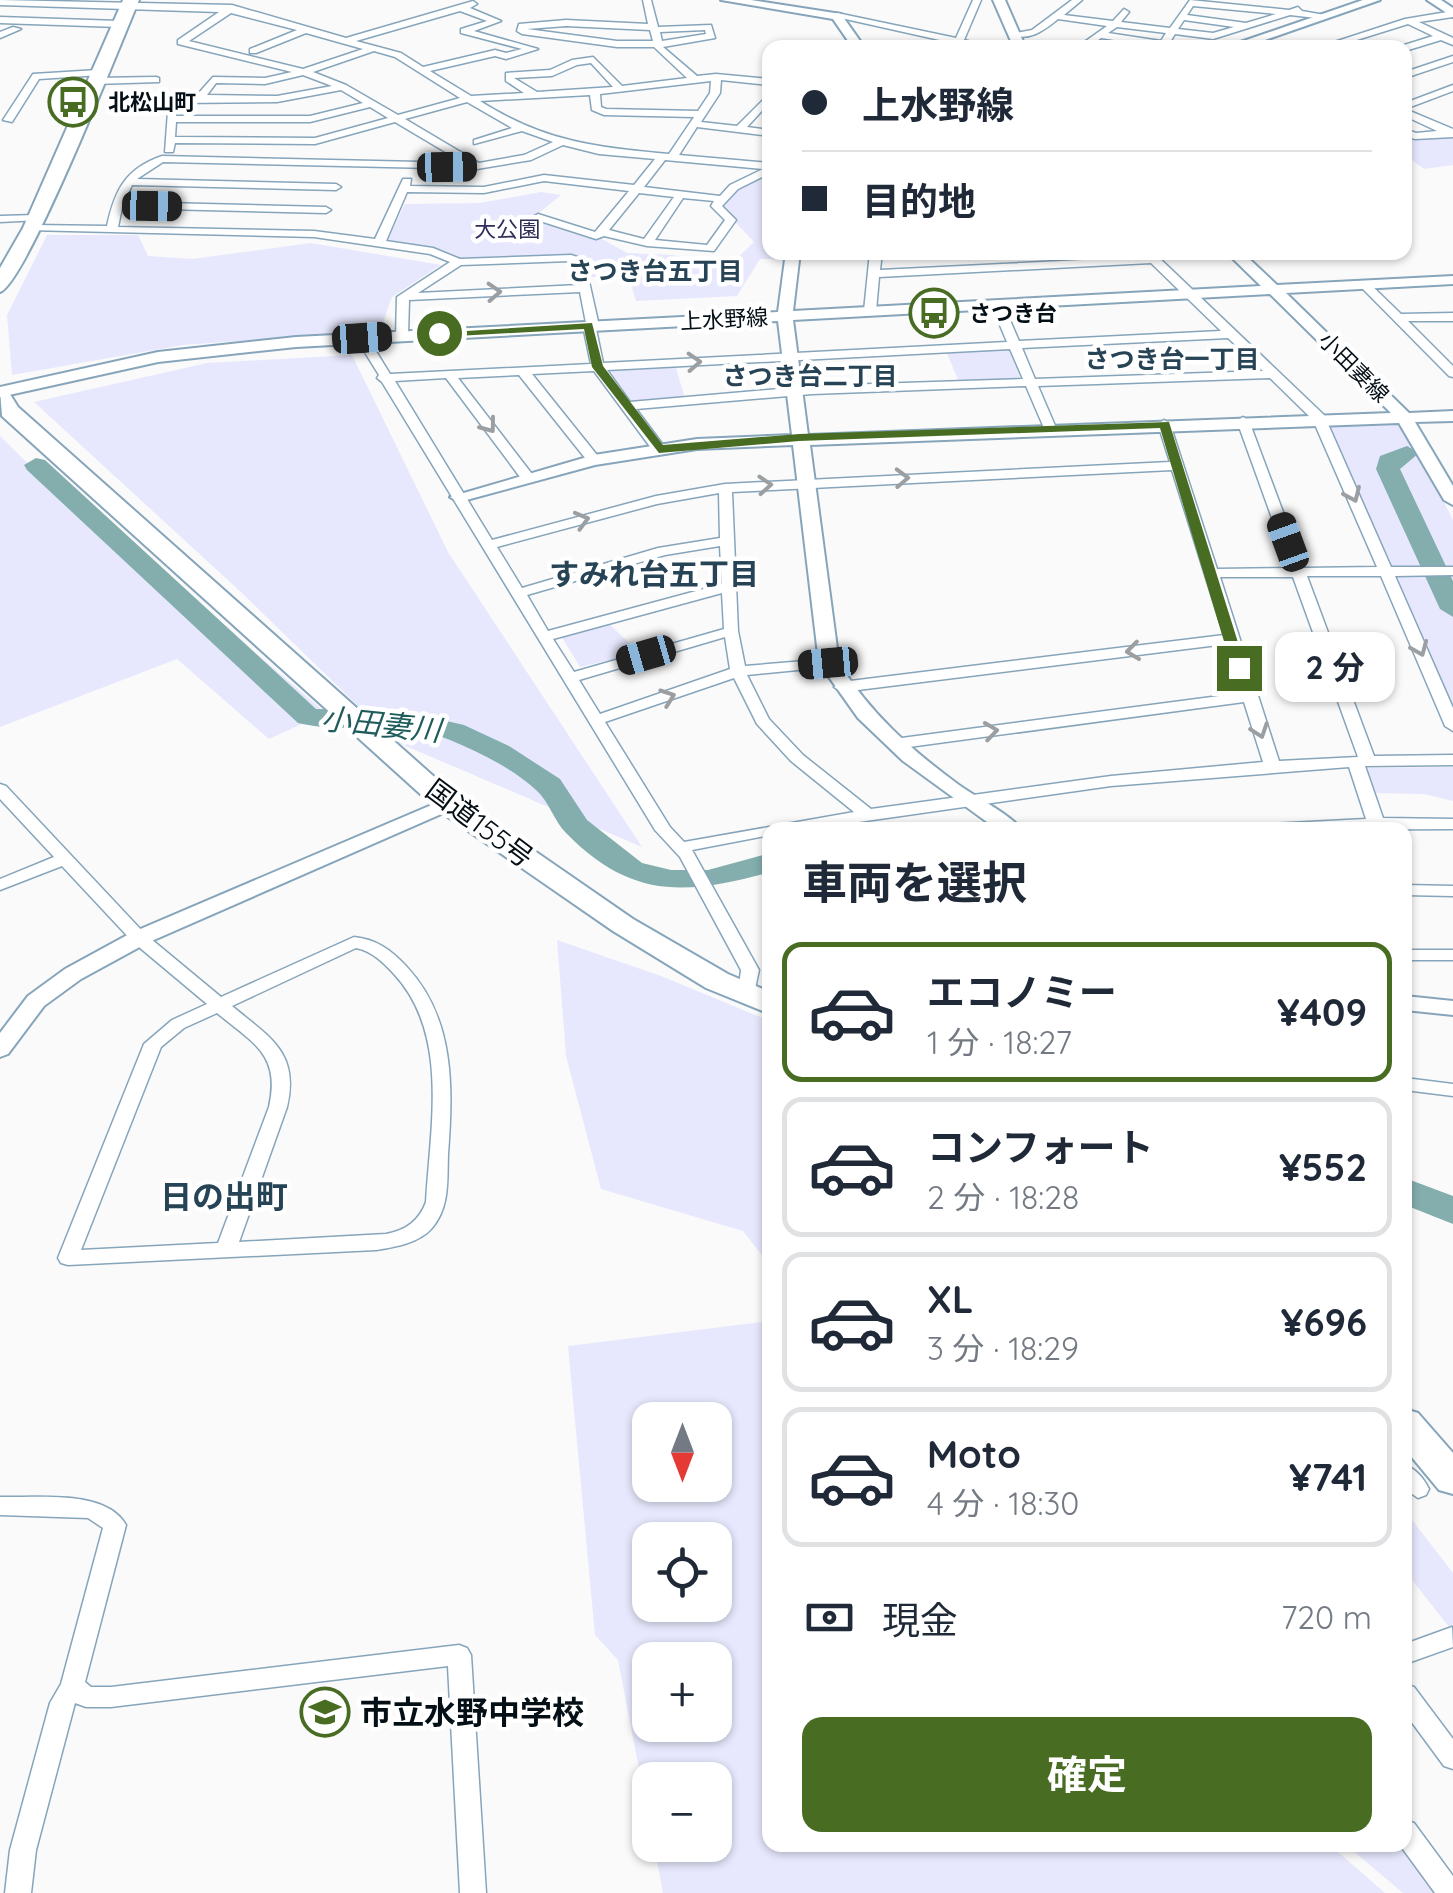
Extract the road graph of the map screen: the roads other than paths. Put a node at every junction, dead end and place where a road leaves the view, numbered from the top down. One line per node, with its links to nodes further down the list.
1 (239, 0): 15 (street)
2 (647, 0): 27 (street)
3 (728, 0): 13 (street)
4 (977, 0): 37 (street)
5 (999, 0): 31 (street)
6 (1078, 0): 20 (street)
7 (1374, 0): 19 (street)
8 (1433, 0): 17 (street)
9 (0, 2): 11 (street)
10 (1189, 2): 16 (street); 21 (street)
11 (129, 3): 15 (street); 26 (highway)
12 (467, 4): 34 (street); 45 (street)
13 (785, 4): 18 (street)
14 (1128, 6): 24 (street)
15 (231, 10): 28 (street); 53 (street)
16 (1298, 10): 19 (street); 25 (street)
17 (1453, 14): 23 (street)
18 (837, 16): 35 (street); 36 (street)
19 (1324, 16): 42 (street)
20 (1059, 17): 24 (street); 31 (street)
21 (1181, 17): 25 (street); 30 (street)
22 (0, 20): 26 (street)
23 (1408, 21): 33 (street); 43 (street)
24 (1115, 24): 30 (street); 32 (street)
25 (1248, 26): 30 (street)
26 (116, 29): 29 (street); 55 (highway)
27 (654, 29): 46 (street); 46 (street); 46 (street)
28 (306, 30): 34 (street); 49 (street)
29 (0, 32)
30 (1172, 32): 41 (street)
31 (1015, 34): 38 (street)
32 (1100, 35): 39 (street); 40 (street)
33 (1440, 37): 44 (street); 47 (street)
34 (349, 40): 48 (street)
35 (854, 40)
36 (941, 40)
37 (960, 40)
38 (1017, 40)
39 (1092, 40)
40 (1136, 40)
41 (1167, 40)
42 (1253, 40)
43 (1346, 40)
44 (1453, 42)
45 (517, 44): 50 (street); 50 (street)
46 (658, 44): 57 (street)
47 (1412, 46)
48 (374, 48): 52 (street); 53 (street)
49 (253, 51)
50 (495, 53): 52 (street)
51 (1453, 60): 54 (street)
52 (425, 69): 67 (street)
53 (304, 72): 61 (street); 66 (street)
54 (1412, 73)
55 (96, 77): 58 (street); 77 (street); 105 (highway)
56 (716, 77): 57 (street); 59 (street); 76 (street)
57 (694, 79): 60 (street)
58 (156, 80)
59 (762, 81)
60 (651, 85): 62 (street); 71 (street)
61 (343, 87): 66 (street); 68 (street)
62 (620, 88): 64 (street); 65 (street)
63 (1453, 88): 70 (street)
64 (595, 92): 65 (street); 71 (street)
65 (533, 94): 67 (street)
66 (200, 98): 73 (street)
67 (467, 98): 75 (street); 79 (street)
68 (370, 104): 73 (street); 75 (street)
69 (762, 105): 80 (street)
70 (1412, 106)
71 (650, 113): 76 (street)
72 (1412, 113): 78 (street)
73 (172, 118): 85 (street)
74 (1453, 118): 78 (street)
75 (398, 119): 83 (street); 92 (street)
76 (698, 119): 80 (street); 88 (street)
77 (8, 120)
78 (1432, 123): 82 (street)
79 (522, 128): 86 (street); 87 (street)
80 (740, 129): 81 (street)
81 (762, 132)
82 (1452, 133): 84 (street)
83 (344, 135): 85 (street); 90 (street)
84 (1412, 135)
85 (172, 140): 89 (street)
86 (478, 142)
87 (562, 142): 88 (street); 92 (street)
88 (668, 156): 93 (street); 98 (street)
89 (162, 159): 90 (street); 95 (street)
90 (352, 165): 91 (street); 96 (street)
91 (413, 166): 92 (street); 97 (street)
92 (478, 166)
93 (762, 167)
94 (762, 172): 100 (street)
95 (128, 182): 96 (street); 101 (street)
96 (336, 187): 102 (street)
97 (403, 189): 98 (street); 110 (street)
98 (637, 190): 99 (street); 107 (street)
99 (680, 195): 100 (street); 109 (street)
100 (721, 199): 109 (street)
101 (117, 205): 102 (street); 106 (street)
102 (326, 210): 108 (street)
103 (538, 218): 107 (street)
104 (0, 219): 105 (street)
105 (34, 223): 106 (street); 120 (highway)
106 (112, 228): 108 (street)
107 (602, 232): 109 (street)
108 (314, 234): 110 (street)
109 (647, 242)
110 (379, 243): 116 (street)
111 (793, 260): 127 (street)
112 (875, 260): 117 (street)
113 (1089, 260): 117 (street)
114 (1154, 260): 123 (street)
115 (1241, 260): 122 (street, 小田妻線)
116 (458, 262): 121 (street); 124 (street)
117 (874, 274): 126 (street)
118 (1453, 280): 119 (street, 上水野線)
119 (1365, 285): 122 (street, 上水野線); 129 (street)
120 (0, 286)
121 (586, 288): 124 (street, one-way to 121); 130 (street)
122 (1272, 290): 123 (street, 上水野線); 148 (street, 小田妻線)
123 (1190, 294): 125 (street, 上水野線); 131 (street)
124 (403, 296): 132 (street)
125 (997, 304): 126 (street, 上水野線); 134 (street)
126 (870, 311): 127 (street, 上水野線)
127 (785, 316): 130 (street, 上水野線); 137 (street)
128 (1453, 317): 129 (street)
129 (1398, 318): 136 (street)
130 (590, 326): 132 (street, 上水野線); 138 (street)
131 (1230, 334): 134 (street); 141 (street)
132 (402, 335): 133 (street, 上水野線)
133 (362, 338): 143 (street); 146 (street, 上水野線)
134 (1016, 344): 137 (street); 144 (street)
135 (1453, 348): 136 (street)
136 (1428, 349): 140 (street)
137 (790, 356): 138 (street, one-way to 137); 145 (street)
138 (598, 367): 139 (street); 147 (street)
139 (522, 370): 142 (street); 156 (street)
140 (1453, 373)
141 (1272, 374): 144 (street); 150 (street)
142 (450, 375): 143 (street); 158 (street, one-way to 158)
143 (383, 378): 161 (street)
144 (1031, 382): 145 (street); 153 (street)
145 (795, 392): 147 (street); 154 (street)
146 (0, 394): 187 (highway, 国道155号)
147 (628, 406): 155 (street)
148 (1402, 416): 149 (street); 150 (street); 162 (street, 小田妻線)
149 (1453, 416)
150 (1319, 418): 151 (street); 165 (street, one-way to 165)
151 (1243, 421): 152 (street); 167 (street)
152 (1164, 424): 153 (street); 157 (street)
153 (1050, 428): 154 (street)
154 (799, 438): 155 (street); 159 (street)
155 (659, 449): 156 (street)
156 (594, 460): 158 (street)
157 (1178, 466): 159 (street, one-way to 157); 168 (street)
158 (528, 478): 161 (street)
159 (804, 482): 160 (street, one-way to 159); 174 (street)
160 (725, 488): 163 (street); 164 (street, one-way to 160)
161 (459, 497): 164 (street)
162 (1453, 500)
163 (726, 541): 169 (street); 170 (street)
164 (488, 545): 170 (street)
165 (1386, 571): 166 (street); 167 (street); 180 (street, one-way to 180)
166 (1450, 571)
167 (1299, 572): 168 (street); 183 (street)
168 (1210, 573): 173 (street)
169 (730, 586): 171 (street); 172 (street)
170 (519, 593): 172 (street)
171 (731, 630): 175 (street); 176 (street)
172 (546, 636): 176 (street)
173 (1230, 640): 177 (street, one-way to 177); 178 (street)
174 (828, 663): 175 (street); 177 (street)
175 (738, 671): 179 (street, one-way to 175); 188 (street)
176 (570, 677): 179 (street)
177 (842, 687): 181 (street)
178 (1248, 696): 181 (street, one-way to 178); 184 (street, one-way to 184)
179 (596, 720): 195 (street)
180 (1453, 726)
181 (894, 744): 186 (street)
182 (1453, 760): 183 (street)
183 (1361, 761): 184 (street); 191 (street)
184 (1272, 765): 186 (street)
185 (0, 789): 196 (street)
186 (968, 801): 188 (street); 190 (street)
187 (448, 804): 200 (street); 203 (highway, 国道155号)
188 (868, 814): 189 (street)
189 (820, 822)
190 (1000, 822)
191 (1376, 822)
192 (1412, 823): 193 (street)
193 (1453, 824)
194 (762, 832): 195 (street)
195 (683, 852): 203 (street)
196 (65, 859): 197 (street); 200 (street)
197 (0, 885)
198 (1412, 890): 199 (street)
199 (1453, 891)
200 (139, 938): 204 (street); 207 (street)
201 (1453, 955): 202 (street)
202 (1412, 956)
203 (758, 999)
204 (218, 1004): 210 (street); 210 (street); 210 (street)
205 (1412, 1005): 206 (street)
206 (1453, 1008)
207 (0, 1049)
208 (1412, 1085): 209 (street)
209 (1453, 1090)
210 (226, 1250)
211 (1412, 1444): 212 (highway)
212 (1425, 1481)
213 (0, 1506): 216 (street)
214 (1452, 1637): 215 (street)
215 (1412, 1651)
216 (72, 1686): 220 (street); 221 (street)
217 (1412, 1703): 218 (street)
218 (1453, 1758)
219 (1412, 1841): 222 (street)
220 (18, 1893)
221 (473, 1893)
222 (1450, 1893)

